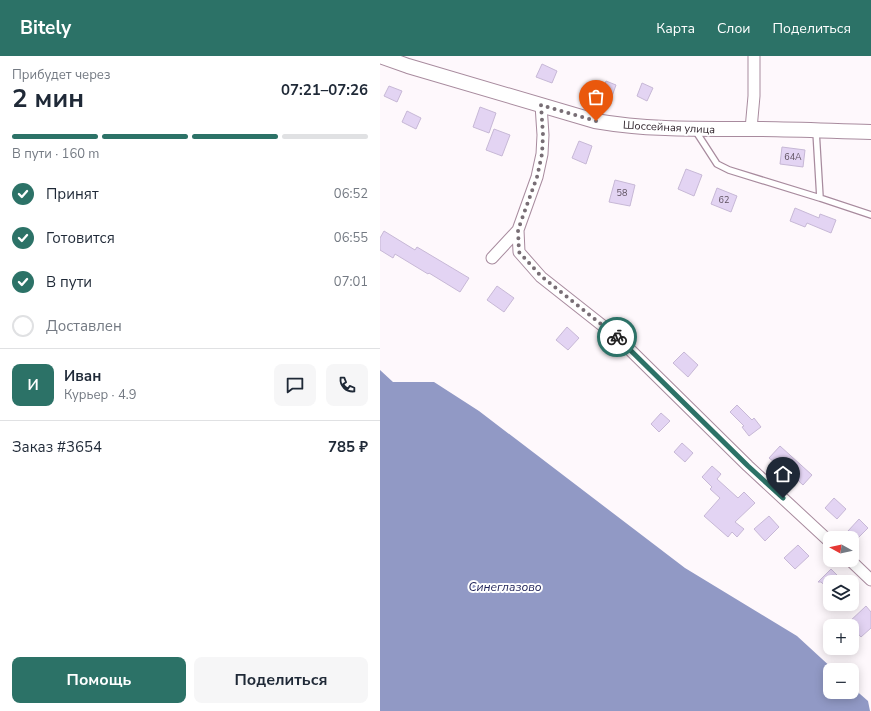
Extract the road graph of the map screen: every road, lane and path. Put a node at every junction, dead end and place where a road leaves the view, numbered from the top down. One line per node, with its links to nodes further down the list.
1 (380, 56): 3 (street, Шоссейная улица)
2 (754, 56): 5 (street)
3 (410, 61): 4 (street, Шоссейная улица)
4 (541, 105): 6 (street, Шоссейная улица); 11 (street)
5 (751, 129): 6 (street, Шоссейная улица); 7 (street, Шоссейная улица)
6 (695, 130): 9 (lane)
7 (816, 131): 8 (street, Шоссейная улица); 9 (lane)
8 (871, 132)
9 (820, 198): 10 (lane)
10 (871, 215)
11 (518, 230): 12 (street); 13 (street)
12 (492, 258)
13 (823, 536)
14 (857, 567): 15 (street)
15 (871, 580)

